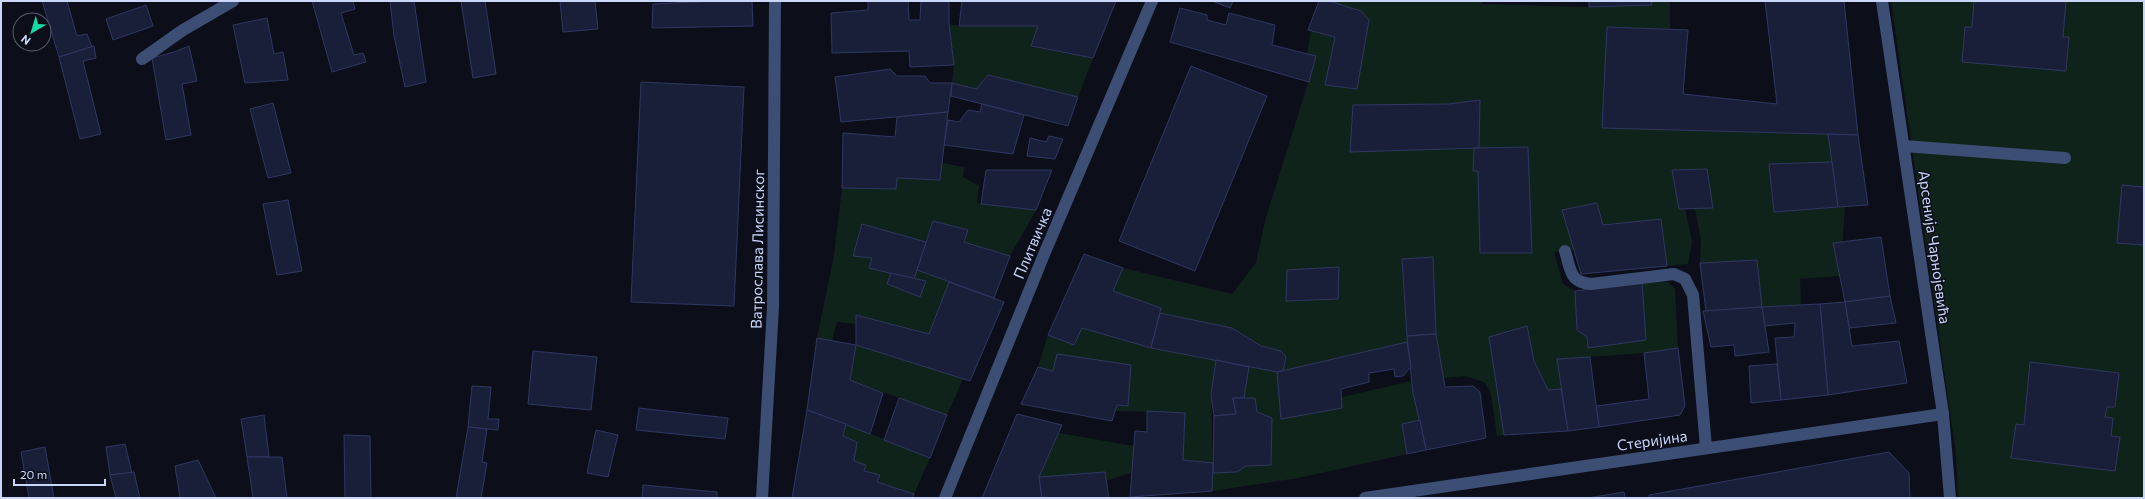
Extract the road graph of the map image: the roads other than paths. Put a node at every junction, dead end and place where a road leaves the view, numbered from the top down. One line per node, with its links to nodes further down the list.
1 (233, 1): 5 (street)
2 (775, 1): 11 (street, Ватрослава Лисинског)
3 (1152, 1): 12 (street, Плитвичка)
4 (1882, 1): 6 (street, Арсенија Чарнојевића)
5 (142, 59)
6 (1904, 146): 7 (street); 9 (street, Арсенија Чарнојевића)
7 (2065, 158)
8 (1565, 251): 10 (street)
9 (1944, 414): 10 (street, Стеријина); 14 (street, Арсенија Чарнојевића)
10 (1706, 448): 13 (street, Стеријина)
11 (762, 498)
12 (945, 498)
13 (1365, 498)
14 (1950, 498)

